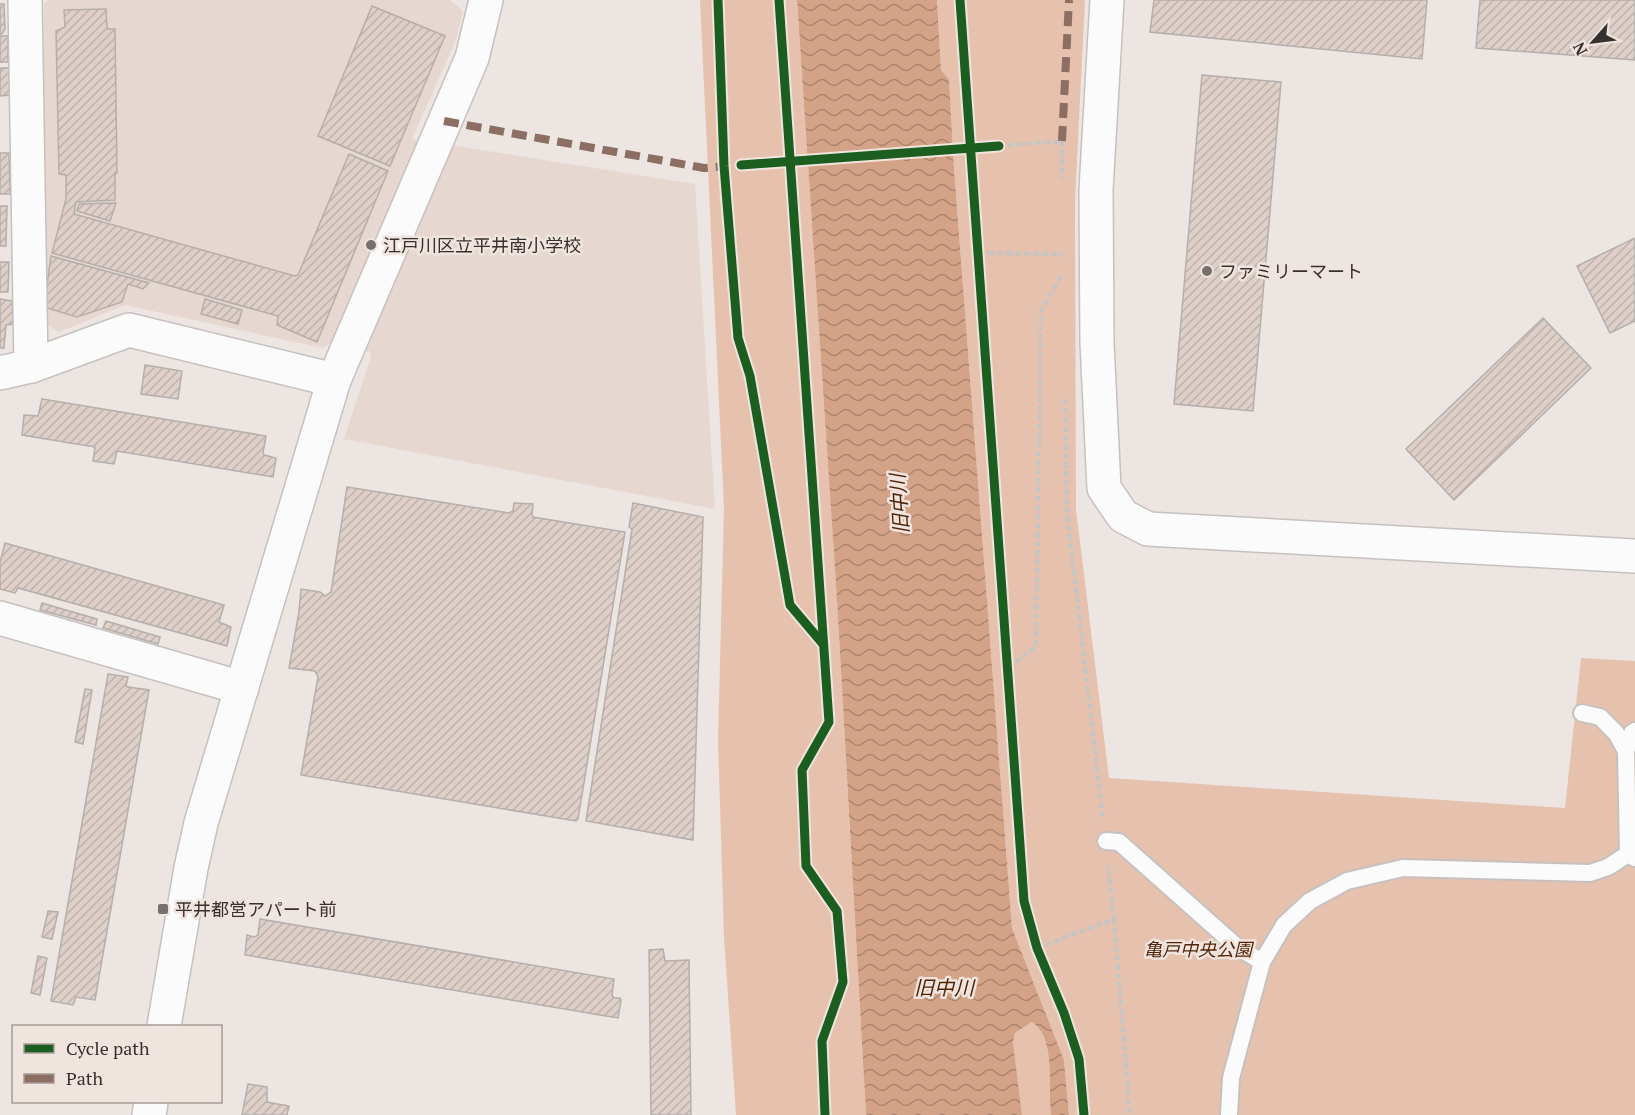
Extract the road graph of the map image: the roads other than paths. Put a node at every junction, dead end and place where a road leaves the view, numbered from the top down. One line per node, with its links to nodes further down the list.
1 (25, 0): 4 (street)
2 (486, 0): 7 (street)
3 (1107, 0): 8 (street)
4 (13, 138): 5 (street)
5 (32, 366): 6 (street); 7 (street)
6 (0, 373)
7 (334, 380): 10 (street)
8 (1635, 556)
9 (0, 618): 10 (street)
10 (242, 688): 17 (street)
11 (1582, 713): 13 (lane)
12 (1635, 730): 13 (lane)
13 (1626, 751): 15 (lane)
14 (1106, 841): 16 (lane)
15 (1631, 856): 16 (lane)
16 (1262, 962): 18 (lane)
17 (164, 1025)
18 (1229, 1115)

